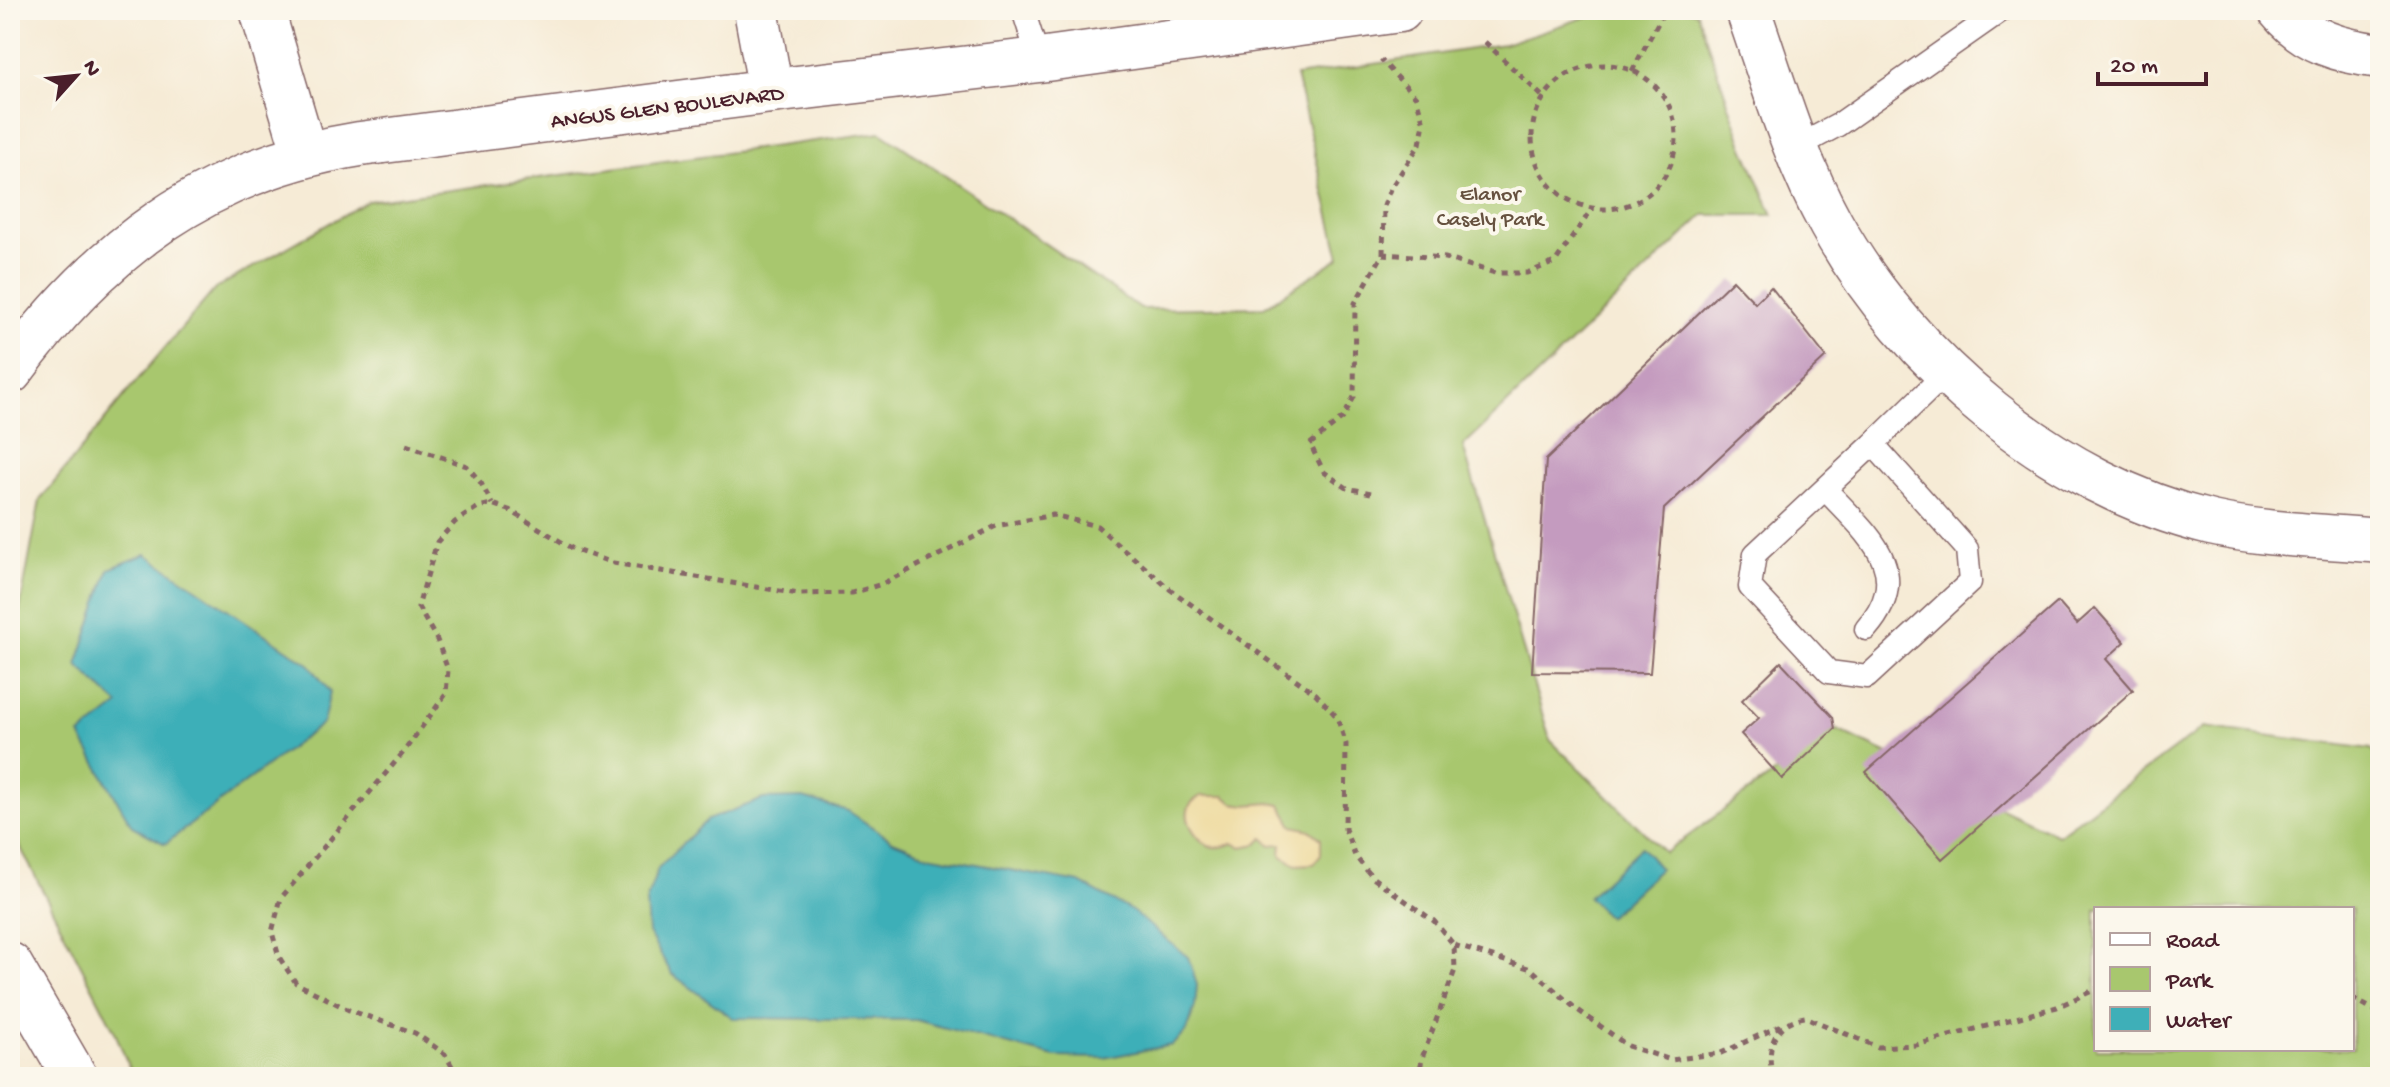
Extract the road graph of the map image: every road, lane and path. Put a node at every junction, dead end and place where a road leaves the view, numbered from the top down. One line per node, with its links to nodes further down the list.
1 (262, 10): 17 (street)
2 (756, 10): 14 (street)
3 (1023, 10): 11 (lane)
4 (1400, 10): 11 (street, ANGUS GLEN BOULEVARD)
5 (1665, 10): 13 (path)
6 (1748, 10): 16 (street)
7 (2002, 10): 16 (lane)
8 (2280, 10): 10 (street)
9 (1485, 42): 15 (path)
10 (2380, 56)
11 (1039, 60): 14 (street, ANGUS GLEN BOULEVARD)
12 (1381, 60): 19 (path)
13 (1632, 71): 15 (path); 18 (path)
14 (771, 91): 17 (street, ANGUS GLEN BOULEVARD)
15 (1543, 97): 18 (path)
16 (1795, 148): 21 (street)
17 (305, 155): 20 (street, ANGUS GLEN BOULEVARD)
18 (1592, 209): 19 (path)
19 (1383, 254): 25 (path)
20 (10, 372)
21 (1946, 373): 22 (lane); 27 (street)
22 (1873, 444): 24 (lane); 24 (lane)
23 (406, 445): 26 (path)
24 (1826, 490): 28 (lane)
25 (1371, 493)
26 (492, 504): 29 (path); 36 (path)
27 (2380, 541)
28 (1866, 629)
29 (1454, 945): 34 (path); 37 (path)
30 (10, 965): 35 (street)
31 (2094, 990): 34 (path)
32 (2354, 999): 33 (path)
33 (2380, 1013)
34 (1793, 1019): 38 (path)
35 (75, 1077)
36 (458, 1077)
37 (1419, 1077)
38 (1773, 1077)

